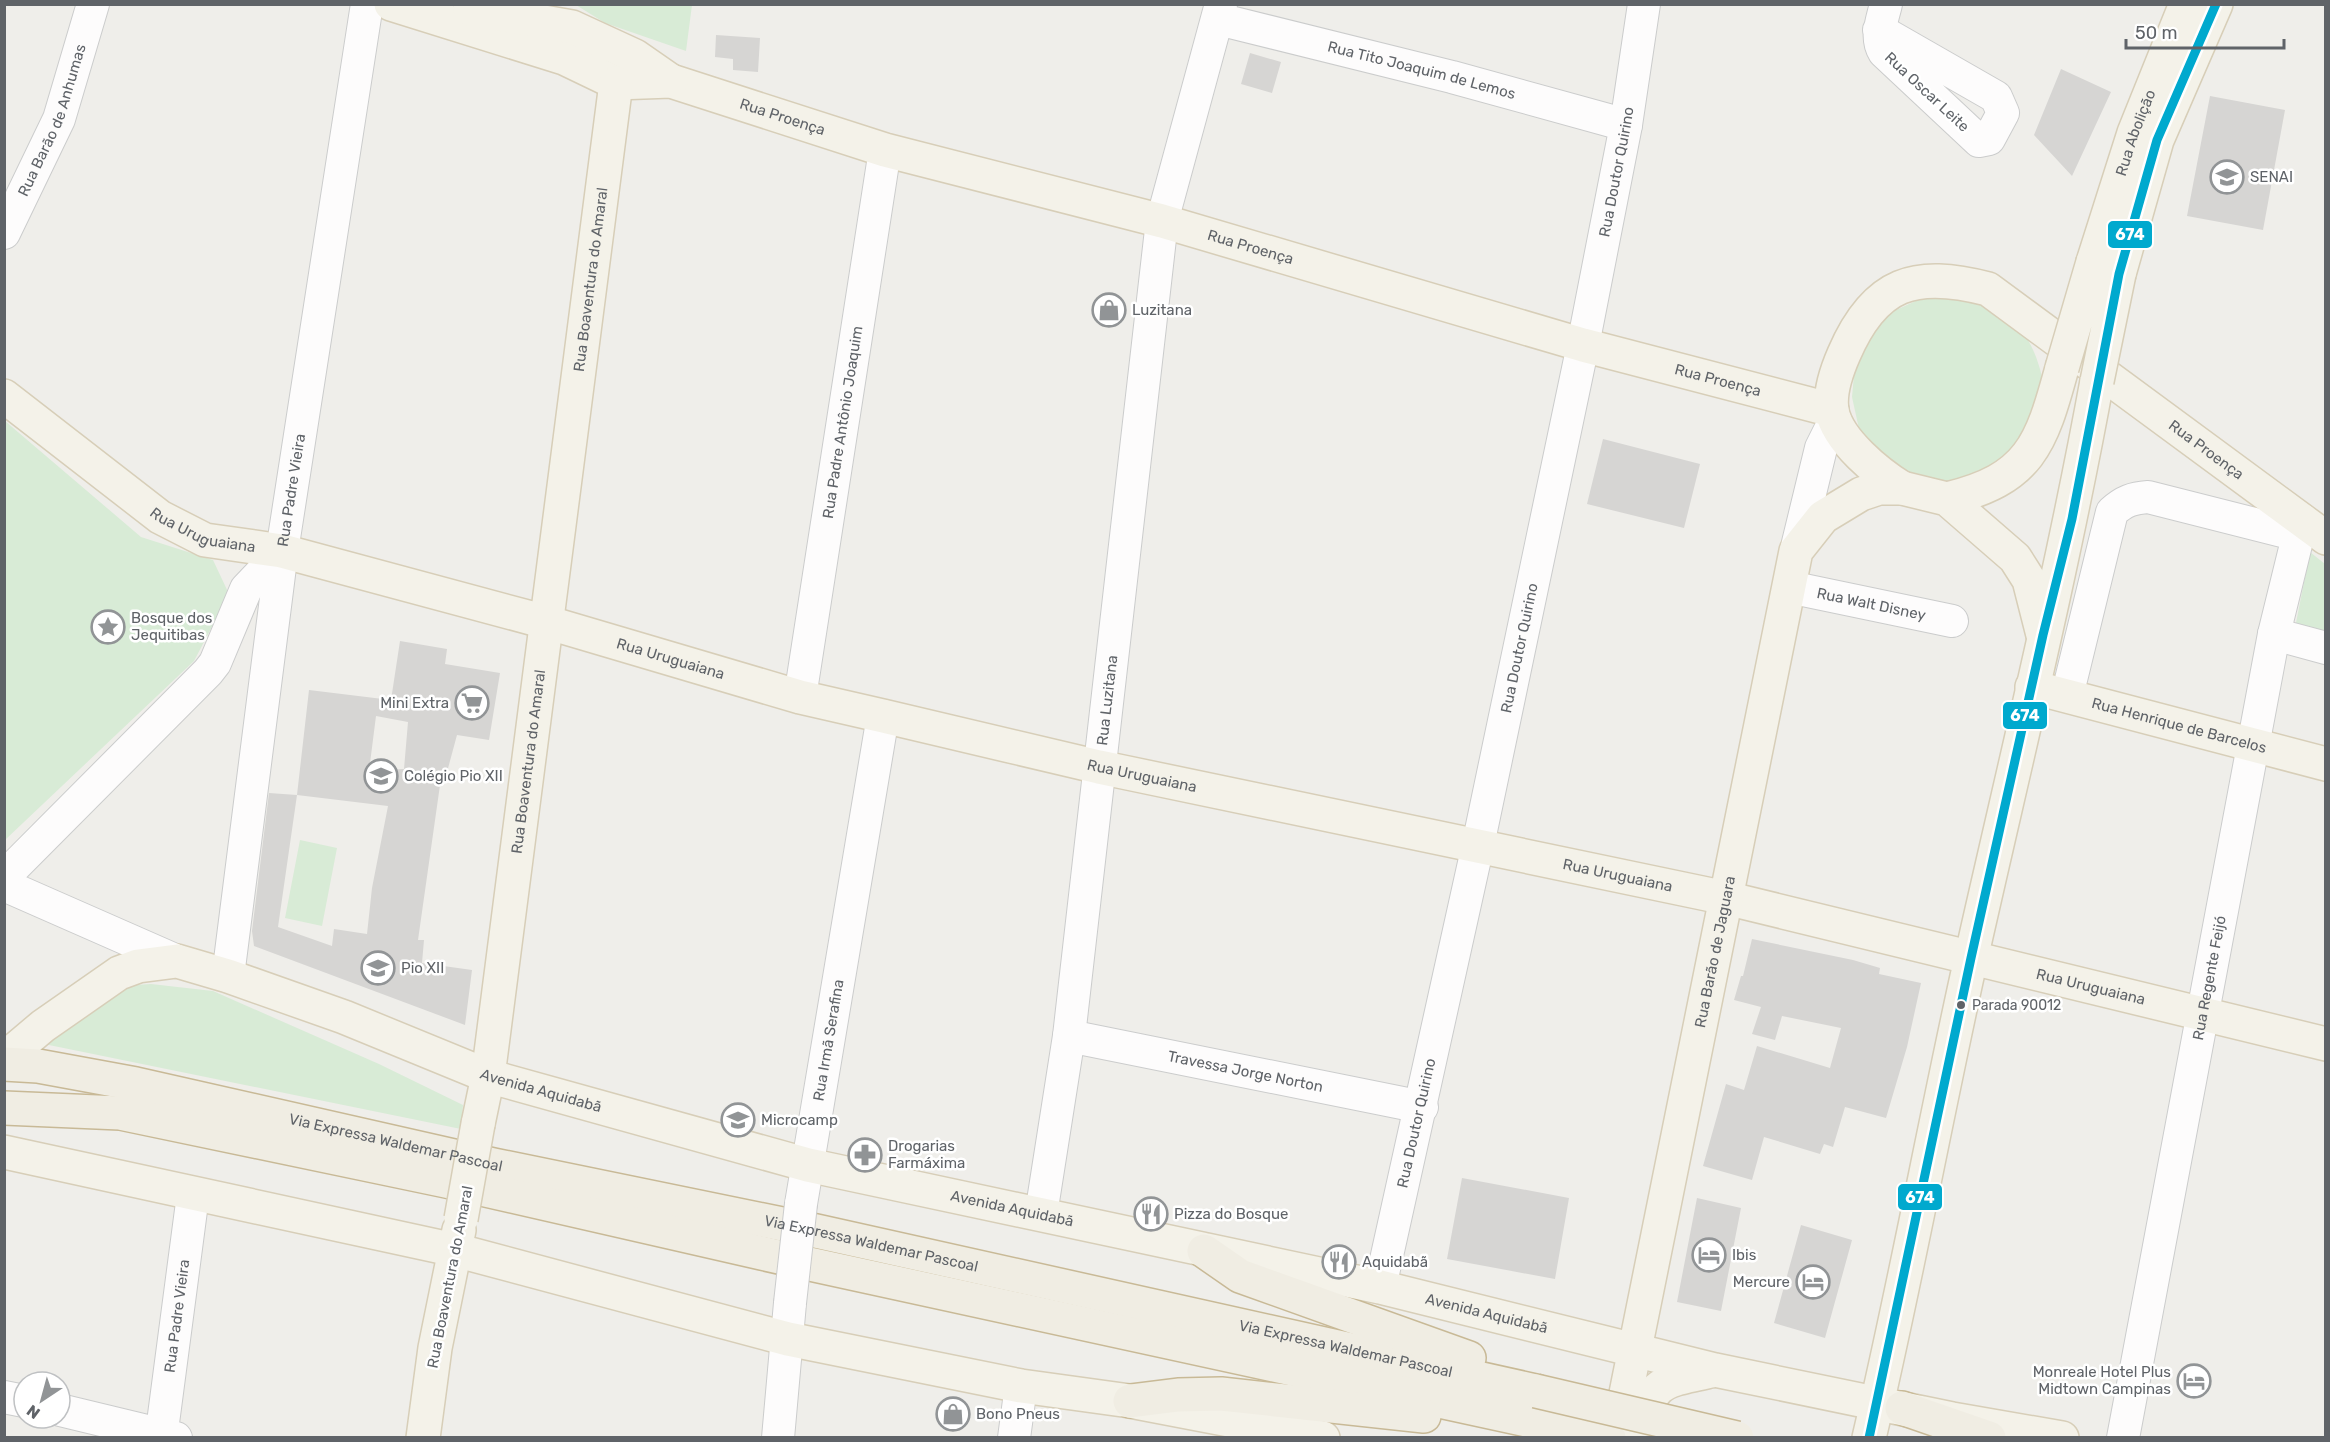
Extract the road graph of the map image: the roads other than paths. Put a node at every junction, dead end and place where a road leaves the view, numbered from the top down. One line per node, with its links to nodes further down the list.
1 (93, 4): 17 (street, Rua Barão de Anhumas)
2 (368, 4): 25 (street, Rua Padre Vieira)
3 (391, 4): 11 (main road, Rua Proença)
4 (447, 4): 9 (main road, Rua Proença)
5 (543, 4): 11 (main road)
6 (1644, 4): 14 (street, Rua Doutor Quirino)
7 (2186, 4): 18 (main road, Rua Abolição)
8 (2216, 4): 18 (main road)
9 (502, 11): 11 (main road, Rua Proença)
10 (1220, 12): 14 (street, Rua Tito Joaquim de Lemos); 16 (street, Rua Luzitana)
11 (568, 43): 12 (main road, Rua Proença); 13 (main road, Rua Proença)
12 (671, 81): 13 (main road, Rua Proença); 15 (main road, Rua Proença)
13 (616, 83): 29 (main road, Rua Boaventura do Amaral)
14 (1626, 125): 19 (street, Rua Doutor Quirino)
15 (885, 150): 16 (main road, Rua Proença); 35 (street, Rua Padre Antônio Joaquim)
16 (1162, 221): 19 (main road, Rua Proença); 39 (street, Rua Luzitana)
17 (4, 233)
18 (2106, 268): 23 (main road, bridge); 31 (main road, bridge)
19 (1583, 345): 21 (main road, Rua Proença); 40 (street, Rua Doutor Quirino)
20 (4, 396): 25 (main road, Rua Uruguaiana)
21 (1834, 415): 22 (main road); 24 (main road, Rua Proença); 26 (street)
22 (1902, 488): 23 (main road); 26 (main road)
23 (1947, 500): 31 (main road)
24 (2308, 531): 30 (street, Rua Regente Feijó); 34 (street)
25 (282, 551): 29 (main road, Rua Uruguaiana); 41 (street); 46 (street, Rua Padre Vieira)
26 (1796, 551): 27 (main road, Rua Barão de Jaguara)
27 (1789, 587): 28 (street, Rua Walt Disney); 43 (main road, Rua Barão de Jaguara)
28 (1952, 621)
29 (546, 622): 35 (main road, Rua Uruguaiana); 52 (main road, Rua Boaventura do Amaral)
30 (2274, 634): 32 (street); 37 (street, Rua Regente Feijó)
31 (2043, 635): 33 (main road)
32 (2325, 648)
33 (2032, 687): 34 (main road, Rua Henrique de Barcelos); 44 (main road)
34 (2067, 696): 37 (main road, Rua Henrique de Barcelos)
35 (800, 697): 36 (main road, Rua Uruguaiana)
36 (883, 716): 39 (main road, Rua Uruguaiana); 56 (street, Rua Irmã Serafina)
37 (2255, 745): 38 (main road, Rua Henrique de Barcelos); 47 (street, Rua Regente Feijó)
38 (2325, 764)
39 (1099, 767): 40 (main road, Rua Uruguaiana); 48 (street, Rua Luzitana)
40 (1478, 845): 43 (main road, Rua Uruguaiana); 53 (street, Rua Doutor Quirino)
41 (4, 877)
42 (4, 885): 45 (street)
43 (1726, 898): 44 (main road, Rua Uruguaiana); 63 (main road, Rua Barão de Jaguara)
44 (1971, 958): 47 (main road, Rua Uruguaiana); 68 (main road)
45 (177, 961): 46 (main road, Avenida Aquidabã); 50 (main road, Avenida Aquidabã)
46 (228, 976): 52 (main road, Avenida Aquidabã)
47 (2201, 1015): 49 (main road, Rua Uruguaiana); 83 (street, Rua Regente Feijó)
48 (1069, 1036): 53 (street, Travessa Jorge Norton); 58 (street, Rua Luzitana)
49 (2325, 1044)
50 (4, 1059)
51 (4, 1064): 66 (highway, Via Expressa Waldemar Pascoal)
52 (488, 1076): 56 (main road, Avenida Aquidabã); 59 (main road, Rua Boaventura do Amaral, bridge)
53 (1422, 1107): 61 (street, Rua Doutor Quirino)
54 (4, 1108): 69 (highway, Via Expressa Waldemar Pascoal)
55 (4, 1152): 57 (main road)
56 (808, 1165): 58 (main road, Avenida Aquidabã); 62 (street, Rua Irmã Serafina, bridge)
57 (193, 1195): 59 (main road); 71 (street, Rua Padre Vieira)
58 (1041, 1214): 60 (main road, Avenida Aquidabã)
59 (458, 1235): 62 (main road); 72 (main road, Rua Boaventura do Amaral)
60 (1204, 1251): 61 (main road, Avenida Aquidabã); 66 (highway)
61 (1380, 1287): 63 (main road, Avenida Aquidabã)
62 (788, 1339): 65 (main road); 73 (street, Rua Irmã Serafina)
63 (1634, 1351): 64 (main road, Avenida Aquidabã); 77 (main road, Rua Barão de Jaguara)
64 (1715, 1370): 68 (main road, Avenida Aquidabã); 78 (main road)
65 (1021, 1386): 67 (main road); 74 (street)
66 (1519, 1397): 69 (highway, Via Expressa Waldemar Pascoal); 76 (highway, Via Expressa Waldemar Pascoal); 79 (highway, Via Expressa Waldemar Pascoal, bridge)
67 (1130, 1401): 69 (highway); 75 (main road)
68 (1890, 1405): 80 (main road); 81 (highway); 82 (main road, Avenida Aquidabã)
69 (1468, 1407)
70 (72, 1413): 71 (street)
71 (166, 1436)
72 (423, 1437)
73 (778, 1437)
74 (1014, 1437)
75 (1323, 1437)
76 (1609, 1437)
77 (1617, 1437)
78 (1638, 1437)
79 (1737, 1437)
80 (1869, 1437)
81 (1989, 1437)
82 (2062, 1437)
83 (2123, 1437)

